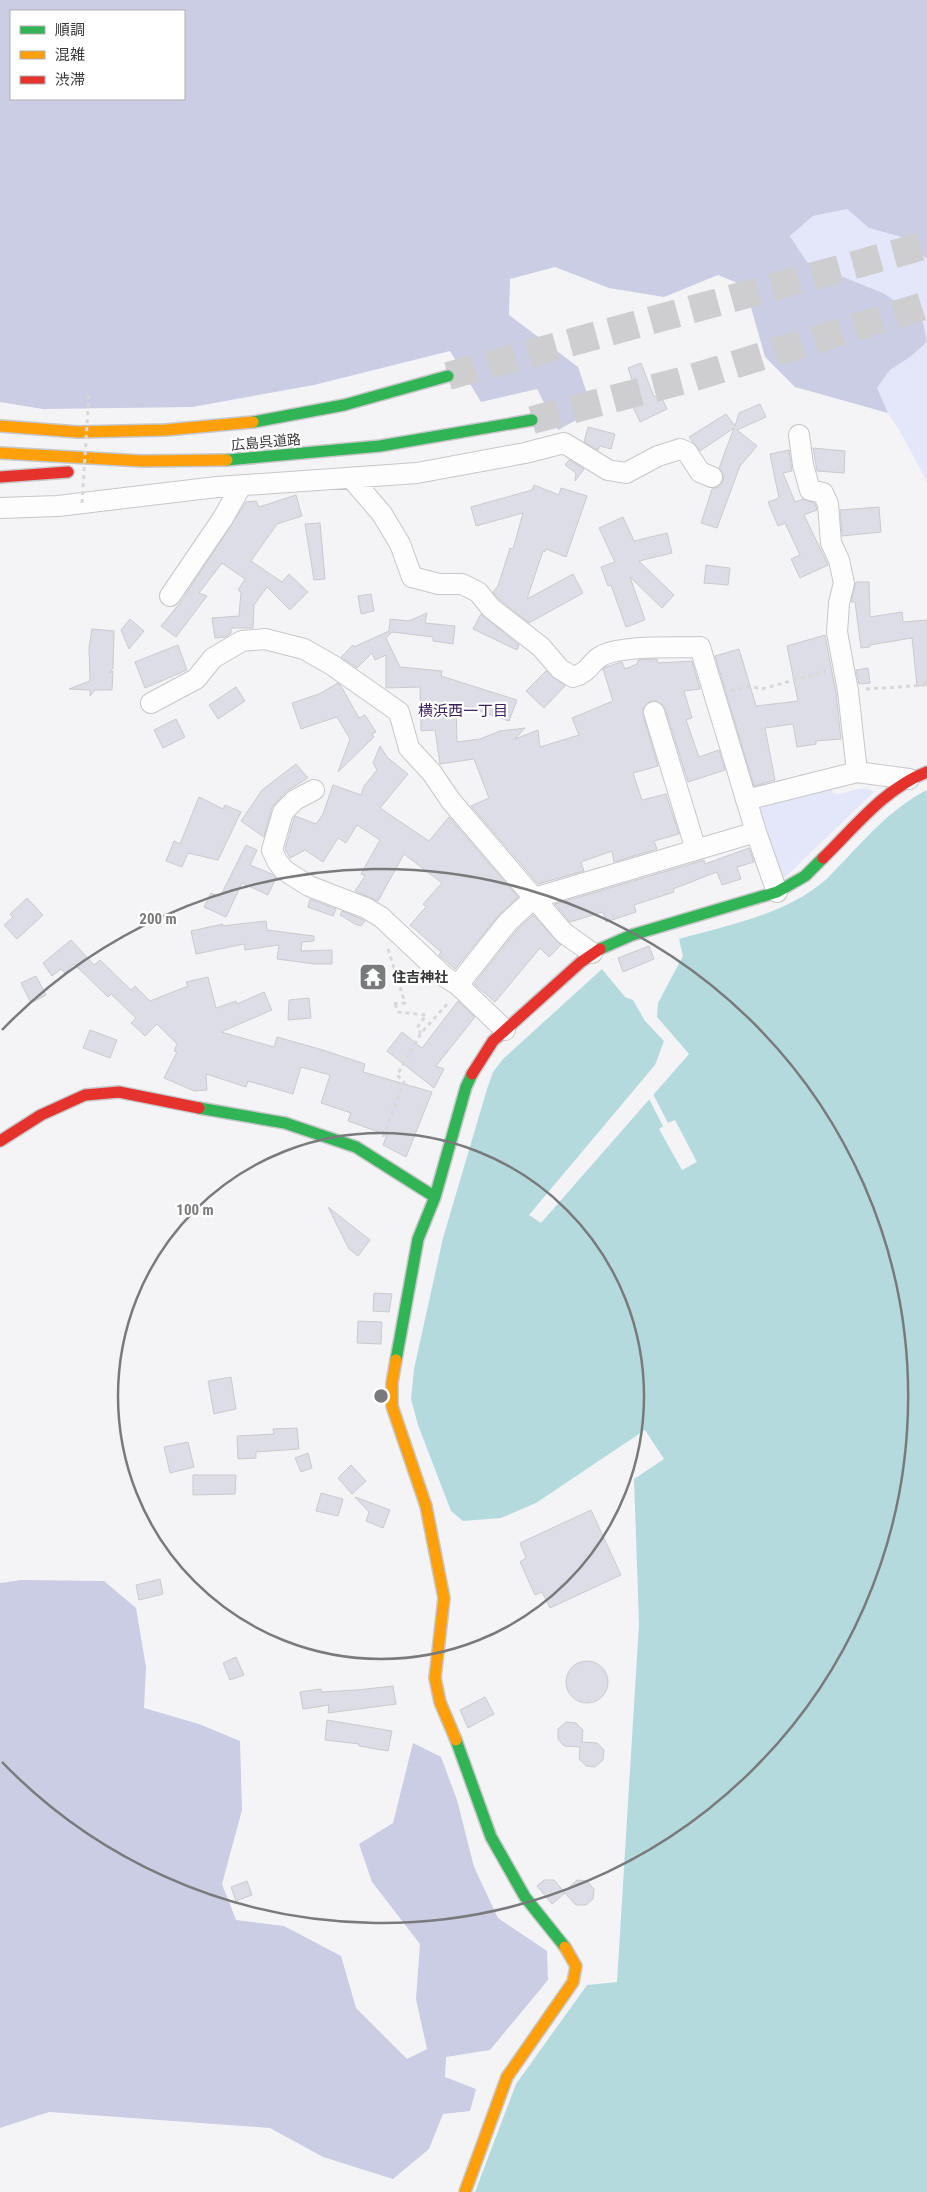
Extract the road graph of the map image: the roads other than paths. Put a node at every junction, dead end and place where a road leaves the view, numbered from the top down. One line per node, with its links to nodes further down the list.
1 (448, 376): 3 (main road, 広島呉道路)
2 (532, 420): 6 (main road, 広島呉道路)
3 (0, 426)
4 (799, 435): 15 (street)
5 (0, 453): 6 (main road, 広島呉道路)
6 (226, 460): 7 (main road)
7 (0, 477)
8 (712, 477): 9 (street)
9 (352, 478): 10 (street); 18 (street)
10 (241, 486): 11 (street); 12 (street)
11 (0, 508)
12 (170, 596)
13 (151, 703): 22 (street)
14 (654, 712): 20 (street)
15 (856, 772): 16 (street); 18 (street)
16 (918, 776): 21 (main road)
17 (314, 790): 24 (street)
18 (746, 800): 19 (street)
19 (756, 832): 20 (street); 21 (street)
20 (696, 850): 22 (street)
21 (777, 892): 23 (main road)
22 (534, 898): 23 (street); 24 (street)
23 (592, 953): 25 (main road)
24 (460, 987): 25 (street)
25 (505, 1030): 27 (main road)
26 (0, 1141): 27 (main road)
27 (435, 1197): 28 (main road)
28 (465, 2192)

